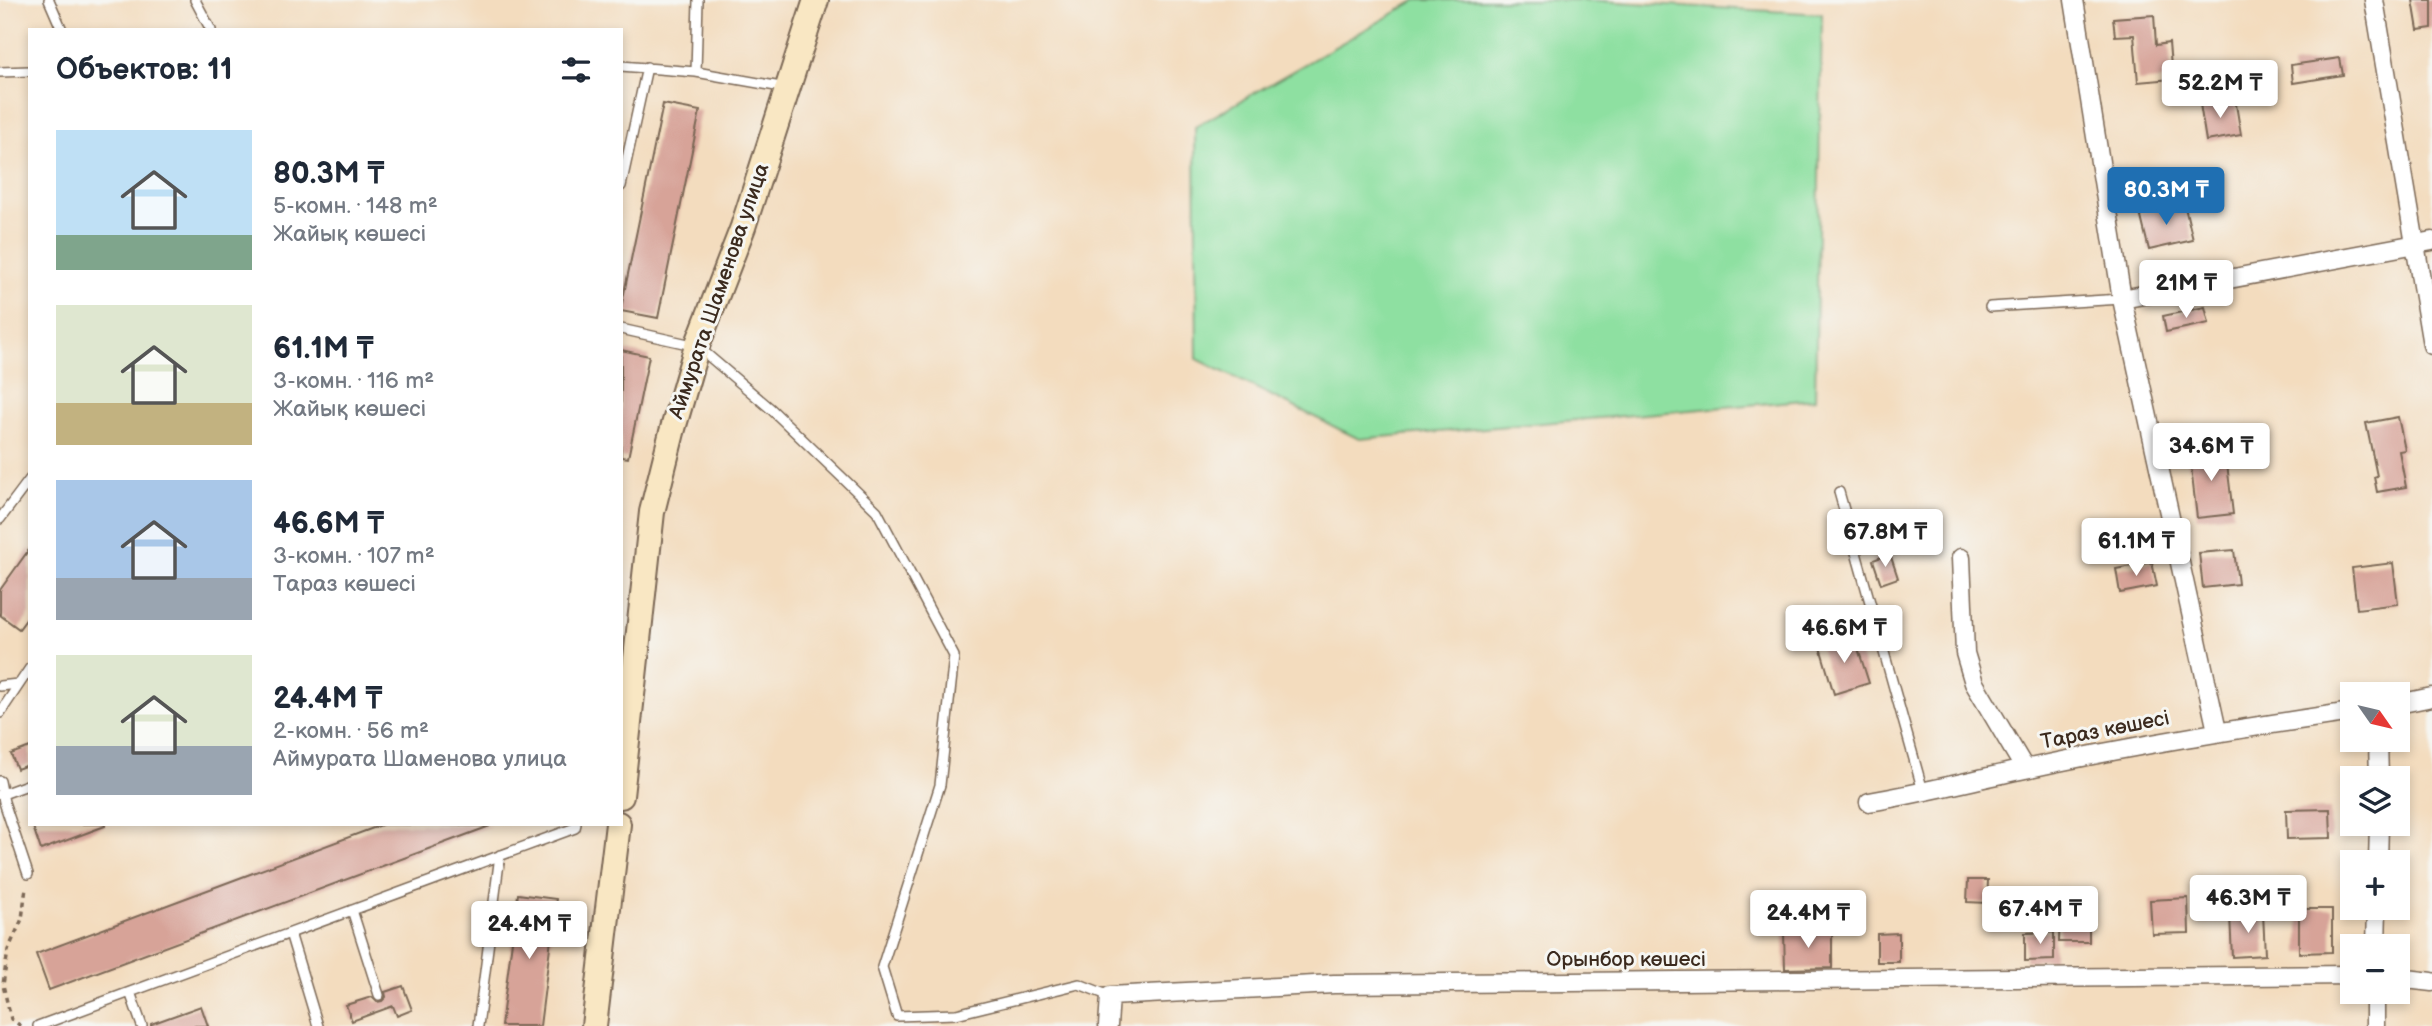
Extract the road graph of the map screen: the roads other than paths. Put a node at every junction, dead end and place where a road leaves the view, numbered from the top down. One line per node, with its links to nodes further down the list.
1 (49, 0): 7 (lane)
2 (195, 0): 8 (lane)
3 (698, 0): 13 (lane)
4 (816, 0): 14 (street, Аймурата Шаменова улица)
5 (2074, 0): 17 (street)
6 (2374, 0): 16 (street)
7 (61, 28)
8 (210, 28)
9 (623, 66): 10 (lane)
10 (647, 67): 13 (lane); 15 (lane)
11 (28, 71): 12 (lane)
12 (0, 72)
13 (696, 72): 14 (lane)
14 (787, 89): 21 (street, Аймурата Шаменова улица)
15 (623, 165)
16 (2424, 242): 17 (street); 20 (street)
17 (2123, 299): 18 (lane); 34 (street)
18 (1990, 307)
19 (623, 329): 21 (lane)
20 (2432, 345)
21 (697, 346): 29 (street, Аймурата Шаменова улица); 53 (lane)
22 (28, 482): 24 (lane)
23 (1839, 492): 39 (lane)
24 (0, 519)
25 (1961, 558): 36 (street)
26 (28, 671): 27 (lane)
27 (18, 684): 28 (lane); 32 (lane)
28 (0, 686)
29 (626, 692): 35 (street, Аймурата Шаменова улица)
30 (2432, 696): 31 (street)
31 (2410, 701)
32 (0, 713)
33 (2340, 714): 34 (street, Тараз көшесі)
34 (2217, 731): 36 (street, Тараз көшесі)
35 (623, 754)
36 (2025, 769): 39 (street, Тараз көшесі)
37 (0, 781): 40 (lane)
38 (28, 785): 40 (lane)
39 (1924, 793): 41 (street, Тараз көшесі)
40 (2, 795): 45 (lane)
41 (1869, 802)
42 (576, 826): 44 (lane)
43 (618, 826): 60 (street)
44 (500, 855): 46 (lane); 59 (lane)
45 (28, 874)
46 (352, 910): 47 (lane); 52 (lane)
47 (290, 933): 51 (lane); 58 (lane)
48 (2340, 975): 53 (street, Орынбор көшесі)
49 (2410, 979): 50 (street)
50 (2432, 982)
51 (130, 992): 55 (lane); 57 (lane)
52 (379, 995)
53 (1110, 996): 61 (street)
54 (2375, 1004): 62 (street)
55 (52, 1024): 56 (lane)
56 (38, 1026)
57 (142, 1026)
58 (318, 1026)
59 (478, 1026)
60 (594, 1026)
61 (1108, 1026)
62 (2375, 1026)

